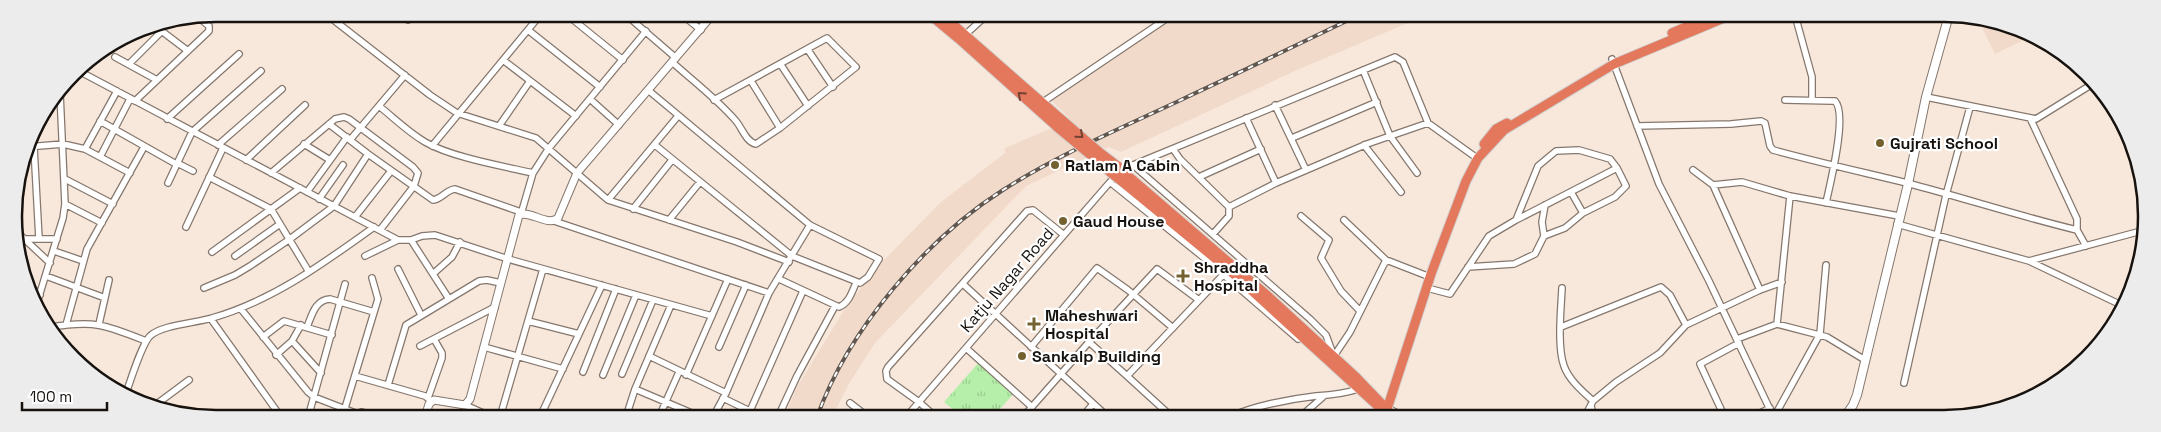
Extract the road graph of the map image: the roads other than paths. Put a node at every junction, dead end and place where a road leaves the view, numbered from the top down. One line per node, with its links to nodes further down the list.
1 (336, 22): 34 (street)
2 (534, 22): 16 (street)
3 (576, 22): 26 (street)
4 (634, 22): 19 (street)
5 (690, 22): 17 (street)
6 (706, 22): 17 (street)
7 (939, 22): 65 (highway, one-way to 7)
8 (951, 22): 20 (highway)
9 (979, 22): 20 (street)
10 (1162, 22): 51 (street)
11 (1699, 22): 28 (highway)
12 (1713, 22): 28 (highway)
13 (1797, 22): 45 (street)
14 (1947, 22): 44 (main road)
15 (205, 23): 22 (street)
16 (528, 30): 25 (street); 39 (street)
17 (700, 30): 27 (street)
18 (162, 31): 22 (street); 29 (street)
19 (646, 32): 26 (street); 27 (street)
20 (966, 34): 51 (highway)
21 (808, 50): 30 (street); 40 (street); 40 (street)
22 (188, 52): 35 (street)
23 (239, 54): 62 (street)
24 (115, 57): 29 (street)
25 (502, 60): 36 (street); 58 (street)
26 (623, 60): 39 (street)
27 (674, 60): 42 (street); 49 (street)
28 (1613, 62): 70 (street); 91 (highway); 184 (highway)
29 (128, 64): 35 (street)
30 (781, 65): 37 (street); 56 (street)
31 (1363, 70): 52 (street); 54 (street, Katju Nagar Road); 66 (street, Katju Nagar Road)
32 (261, 71): 74 (street)
33 (84, 74): 43 (street)
34 (405, 75): 55 (street); 58 (street)
35 (157, 80): 47 (street)
36 (530, 81): 59 (street); 69 (street)
37 (751, 82): 49 (street); 72 (street)
38 (2089, 86): 63 (street)
39 (600, 87): 48 (street)
40 (833, 87): 56 (street)
41 (282, 89): 85 (street)
42 (648, 90): 60 (street); 68 (street)
43 (117, 92): 47 (street); 64 (street)
44 (1926, 98): 57 (street); 118 (main road)
45 (1812, 99): 50 (street); 100 (street)
46 (60, 100): 78 (street)
47 (132, 100): 62 (street); 73 (street)
48 (590, 100): 59 (street); 68 (street)
49 (714, 100): 72 (street)
50 (1785, 100)
51 (1043, 102): 65 (highway)
52 (1376, 102): 75 (street); 77 (street)
53 (305, 105): 94 (street)
54 (1275, 105): 61 (street, Katju Nagar Road); 77 (street)
55 (379, 106): 71 (street); 82 (street)
56 (808, 106): 72 (street)
57 (1970, 107): 63 (street); 125 (street)
58 (457, 114): 69 (street); 82 (street)
59 (576, 116): 86 (street)
60 (678, 116): 80 (street); 148 (street)
61 (1246, 118): 88 (street, Katju Nagar Road); 89 (street)
62 (167, 119): 74 (street)
63 (2031, 120): 151 (street)
64 (100, 121): 73 (street); 87 (street)
65 (1060, 123): 111 (highway, bridge)
66 (1428, 123): 75 (street); 91 (street)
67 (329, 124): 71 (street); 76 (street); 79 (street)
68 (619, 125): 109 (street)
69 (499, 126): 86 (street)
70 (1637, 126): 100 (street); 216 (street)
71 (361, 127): 76 (street); 120 (street)
72 (780, 128)
73 (114, 129): 84 (street); 93 (street)
74 (192, 132): 85 (street); 97 (street)
75 (1390, 136): 81 (street); 110 (street)
76 (349, 138): 90 (street); 95 (street)
77 (1292, 138): 103 (street)
78 (63, 144): 83 (street); 87 (street); 114 (street)
79 (304, 144): 95 (street); 107 (street)
80 (655, 145): 96 (street); 128 (street)
81 (1364, 145): 103 (street); 123 (street)
82 (432, 146): 108 (street)
83 (35, 147)
84 (144, 147): 97 (street); 106 (street)
85 (220, 147): 94 (street); 112 (street)
86 (549, 148): 108 (street); 109 (street)
87 (85, 149): 93 (street)
88 (1173, 149): 99 (street, Katju Nagar Road); 113 (street)
89 (1261, 149): 113 (street); 117 (street)
90 (368, 154): 102 (street); 133 (street)
91 (1474, 156): 184 (highway)
92 (32, 157): 159 (street)
93 (100, 157): 106 (street)
94 (246, 160): 107 (street)
95 (330, 160): 122 (street)
96 (672, 160): 115 (street); 135 (street)
97 (177, 164): 105 (street); 116 (street)
98 (343, 165): 127 (street)
99 (1133, 165): 111 (street, Katju Nagar Road); 153 (street)
100 (1833, 167): 118 (street); 129 (street)
101 (1617, 168): 124 (street); 137 (street); 143 (street)
102 (391, 170): 120 (street); 140 (street)
103 (1306, 170): 117 (street)
104 (1692, 170): 119 (street)
105 (193, 171)
106 (130, 173): 131 (street)
107 (270, 173): 121 (street)
108 (533, 173): 138 (street)
109 (577, 173): 128 (street); 145 (street)
110 (1417, 173)
111 (1113, 174): 154 (street, Katju Nagar Road); 182 (street); 250 (highway, bridge)
112 (209, 177): 136 (street); 149 (street)
113 (1199, 177): 134 (street)
114 (65, 179): 130 (street); 131 (street)
115 (700, 182): 141 (street); 169 (street)
116 (168, 183)
117 (1276, 183): 134 (street)
118 (1908, 184): 125 (street); 144 (main road)
119 (1713, 185): 126 (street); 202 (street)
120 (414, 186): 138 (street); 150 (street)
121 (300, 188): 122 (street); 136 (street)
122 (307, 192): 127 (street)
123 (1401, 192)
124 (1571, 192): 132 (street); 137 (street)
125 (1946, 195): 151 (street); 155 (street)
126 (1790, 196): 129 (street); 189 (street)
127 (319, 198): 133 (street)
128 (608, 200): 135 (street)
129 (1826, 203): 144 (street)
130 (65, 204): 146 (street); 157 (street)
131 (113, 204): 146 (street)
132 (1545, 205): 143 (street); 156 (street)
133 (334, 206): 140 (street); 160 (street)
134 (1229, 207): 153 (street)
135 (633, 208): 141 (street)
136 (271, 209): 147 (street); 166 (street)
137 (1583, 212): 156 (street)
138 (521, 213): 145 (street); 170 (street)
139 (1300, 216): 218 (street)
140 (355, 217): 150 (street)
141 (669, 220): 174 (street)
142 (1344, 220): 172 (street)
143 (1516, 220): 177 (street)
144 (1898, 220): 155 (street); 251 (main road)
145 (554, 221): 186 (street)
146 (102, 224): 171 (street)
147 (280, 224): 160 (street); 167 (street)
148 (810, 226): 169 (street); 191 (street)
149 (186, 228)
150 (377, 229): 161 (street); 180 (street)
151 (2077, 230): 164 (street)
152 (2138, 232): 164 (street)
153 (1213, 234): 250 (street)
154 (1064, 235): 193 (street); 220 (street, Katju Nagar Road)
155 (1938, 235): 173 (street); 263 (street)
156 (1544, 236): 177 (street)
157 (57, 238): 159 (street); 165 (street)
158 (24, 239): 159 (street); 175 (street)
159 (39, 239)
160 (290, 240): 180 (street); 197 (street)
161 (398, 240): 162 (street); 168 (street)
162 (411, 240): 163 (street); 181 (street)
163 (460, 242): 170 (street); 181 (street)
164 (2086, 246): 173 (street)
165 (54, 251): 171 (street); 175 (street)
166 (212, 252)
167 (235, 256)
168 (366, 256)
169 (792, 256): 174 (street); 191 (street)
170 (508, 259): 179 (street); 190 (street)
171 (83, 261): 196 (street)
172 (1387, 261): 184 (street); 218 (street)
173 (2029, 261): 212 (street)
174 (789, 262): 187 (street)
175 (50, 263): 183 (street)
176 (1826, 265): 234 (street)
177 (1468, 267): 198 (street)
178 (398, 269): 221 (street)
179 (543, 269): 194 (street); 224 (street)
180 (308, 272): 217 (street)
181 (434, 274): 208 (street)
182 (1223, 275): 210 (street); 250 (street)
183 (46, 276): 196 (street); 205 (street)
184 (1428, 276): 198 (highway); 283 (highway)
185 (372, 278): 219 (street)
186 (728, 279): 195 (street); 222 (street)
187 (779, 279): 201 (street); 203 (street)
188 (108, 280): 207 (street)
189 (1782, 282): 202 (street); 226 (street)
190 (501, 283): 208 (street); 215 (street)
191 (856, 283): 214 (street)
192 (345, 284): 211 (street)
193 (963, 284): 220 (street); 274 (street)
194 (602, 285): 200 (street); 233 (street)
195 (746, 285): 203 (street); 243 (street)
196 (76, 288): 207 (street); 227 (street)
197 (204, 288)
198 (1426, 288): 283 (highway)
199 (1562, 288): 231 (street)
200 (616, 289): 206 (street); 253 (street)
201 (803, 290): 214 (street); 296 (street)
202 (1760, 290): 216 (street)
203 (769, 293): 268 (street)
204 (1132, 294): 210 (street); 232 (street); 241 (street); 244 (street)
205 (40, 295)
206 (636, 295): 209 (street); 260 (street)
207 (105, 298): 225 (street)
208 (449, 299): 221 (street)
209 (653, 300): 213 (street); 256 (street)
210 (1199, 300): 232 (street)
211 (341, 303): 219 (street); 230 (street); 235 (street)
212 (2117, 304)
213 (671, 305): 222 (street); 249 (street)
214 (835, 306): 297 (street)
215 (495, 307): 237 (street); 245 (street)
216 (1721, 308): 228 (street); 240 (street)
217 (241, 309): 223 (street); 236 (street)
218 (1360, 311): 250 (street)
219 (374, 312): 259 (street)
220 (996, 312): 244 (street); 246 (street, Katju Nagar Road)
221 (421, 315): 264 (street)
222 (712, 316): 258 (street)
223 (211, 319): 238 (street); 284 (street)
224 (528, 321): 233 (street); 248 (street)
225 (99, 324): 227 (street); 238 (street)
226 (1777, 324): 234 (street); 240 (street)
227 (66, 325): 229 (street)
228 (1686, 325): 231 (street); 276 (street)
229 (57, 326)
230 (304, 326): 235 (street); 236 (street); 239 (street)
231 (1560, 327): 276 (street)
232 (1173, 328): 261 (street)
233 (579, 334): 252 (street)
234 (1820, 334): 251 (street); 310 (street)
235 (332, 335): 255 (street)
236 (262, 337): 247 (street)
237 (434, 339): 242 (street); 271 (street)
238 (146, 341): 265 (street)
239 (292, 341): 247 (street); 255 (street)
240 (1738, 341): 281 (street); 308 (street)
241 (1088, 342): 257 (street); 261 (street)
242 (420, 346)
243 (719, 347)
244 (1031, 347): 257 (street)
245 (484, 348): 248 (street); 278 (street)
246 (966, 348): 274 (street, Katju Nagar Road); 279 (street)
247 (276, 355): 270 (street)
248 (518, 356): 252 (street); 289 (street)
249 (649, 356): 254 (street); 266 (street)
250 (1330, 359): 267 (highway); 283 (highway)
251 (1865, 360): 311 (main road)
252 (563, 369): 290 (street)
253 (583, 372)
254 (680, 372): 258 (street); 272 (street)
255 (321, 373): 270 (street)
256 (622, 374)
257 (1061, 374): 277 (street); 279 (street)
258 (686, 375): 268 (street)
259 (355, 376): 264 (street); 280 (street)
260 (603, 376)
261 (1127, 376): 303 (street)
262 (189, 380): 273 (street)
263 (1904, 383)
264 (388, 385): 271 (street)
265 (128, 389)
266 (635, 389): 272 (street); 291 (street)
267 (1358, 389): 269 (street); 283 (highway)
268 (725, 396): 294 (street); 295 (street)
269 (1324, 396): 304 (street); 305 (street)
270 (314, 397): 280 (street); 285 (street)
271 (430, 400): 278 (street); 287 (street)
272 (664, 401): 292 (street); 293 (street)
273 (162, 402)
274 (919, 402): 298 (street, Katju Nagar Road); 299 (street)
275 (850, 403): 282 (street)
276 (1592, 403): 306 (street); 307 (street)
277 (1093, 404): 301 (street); 302 (street)
278 (465, 405): 288 (street)
279 (1032, 407): 300 (street)
280 (345, 408): 286 (street)
281 (1770, 408): 309 (street)
282 (857, 409)
283 (1386, 409)
284 (276, 410)
285 (310, 410)
286 (349, 410)
287 (427, 410)
288 (476, 410)
289 (502, 410)
290 (543, 410)
291 (628, 410)
292 (661, 410)
293 (685, 410)
294 (717, 410)
295 (748, 410)
296 (750, 410)
297 (781, 410)
298 (912, 410)
299 (928, 410)
300 (1029, 410)
301 (1088, 410)
302 (1100, 410)
303 (1164, 410)
304 (1249, 410)
305 (1308, 410)
306 (1588, 410)
307 (1592, 410)
308 (1721, 410)
309 (1766, 410)
310 (1778, 410)
311 (1850, 410)

